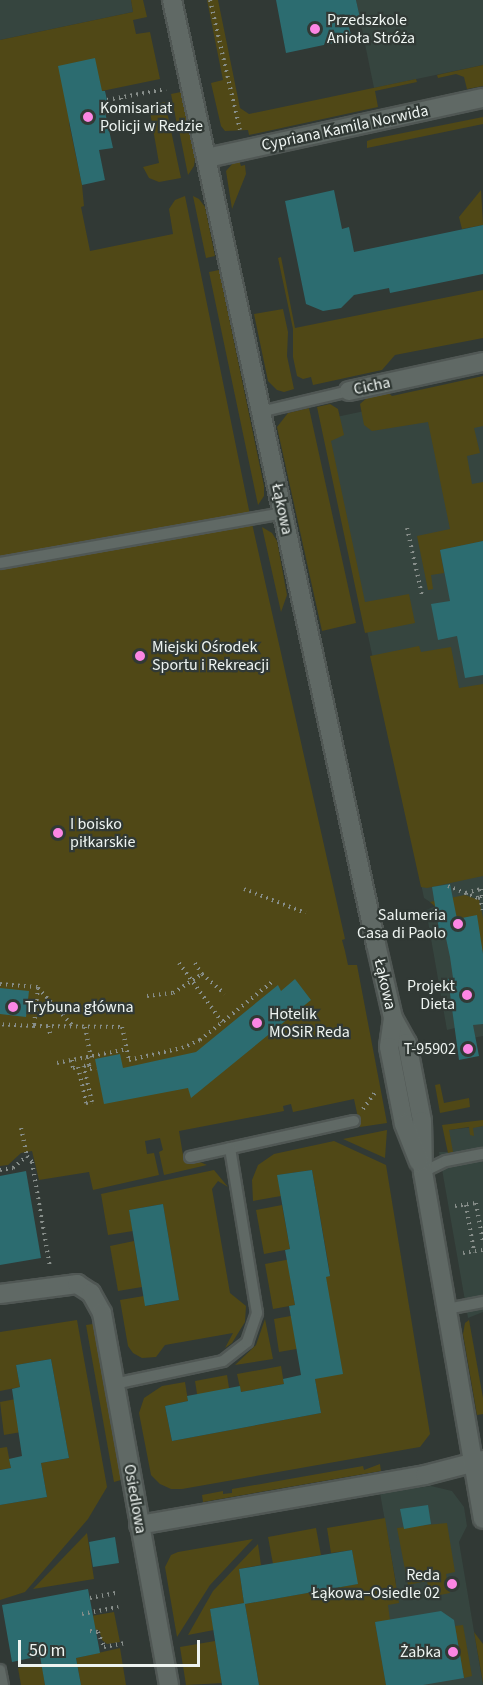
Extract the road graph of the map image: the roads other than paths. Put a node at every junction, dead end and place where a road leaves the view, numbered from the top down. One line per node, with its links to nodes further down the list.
1 (172, 0): 3 (street, Łąkowa)
2 (483, 98): 3 (street, Cypriana Kamila Norwida)
3 (207, 158): 6 (street, Łąkowa)
4 (483, 362): 5 (street, Cicha)
5 (349, 391): 6 (lane, Cicha)
6 (260, 412): 7 (street, Łąkowa)
7 (283, 513): 8 (lane); 13 (street, Łąkowa)
8 (0, 563)
9 (354, 1121): 10 (lane)
10 (230, 1148): 12 (lane); 17 (lane)
11 (483, 1154): 13 (lane)
12 (190, 1157)
13 (423, 1172): 16 (street, Łąkowa)
14 (0, 1294): 17 (street, Osiedlowa)
15 (483, 1302): 16 (lane)
16 (447, 1309): 18 (street, Łąkowa)
17 (114, 1383): 20 (street, Osiedlowa)
18 (478, 1461): 19 (street, Łąkowa); 20 (street)
19 (483, 1519)
20 (140, 1525): 23 (street, Osiedlowa)
21 (0, 1670): 22 (lane)
22 (3, 1685)
23 (169, 1685)

